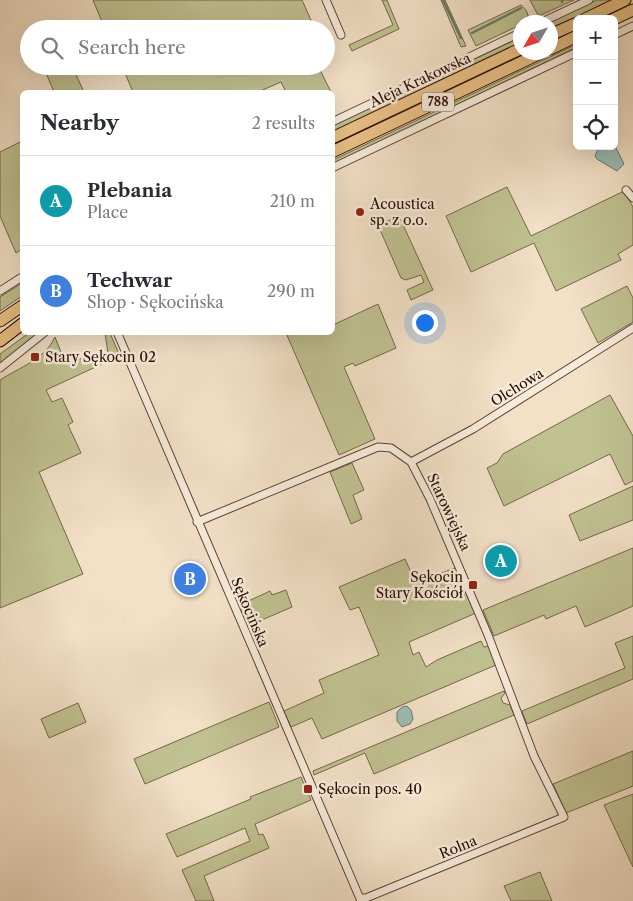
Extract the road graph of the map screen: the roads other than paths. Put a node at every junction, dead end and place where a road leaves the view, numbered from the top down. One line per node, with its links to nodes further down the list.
1 (326, 0): 8 (street)
2 (589, 0): 5 (street)
3 (625, 0): 6 (main road)
4 (633, 10): 7 (main road)
5 (557, 15)
6 (593, 15)
7 (618, 17)
8 (335, 20)
9 (335, 21): 14 (street)
10 (573, 25): 12 (main road)
11 (633, 26): 13 (street)
12 (558, 31)
13 (618, 33)
14 (341, 35)
15 (513, 36): 21 (street)
16 (573, 38): 17 (main road)
17 (558, 45)
18 (513, 52): 22 (main road, Aleja Krakowska / 788)
19 (573, 54): 24 (street)
20 (526, 60): 23 (main road, Aleja Krakowska / 788)
21 (335, 121)
22 (335, 137)
23 (335, 151)
24 (335, 167)
25 (626, 190): 26 (street)
26 (633, 198)
27 (20, 278): 28 (street)
28 (0, 290)
29 (20, 307): 30 (main road)
30 (0, 321)
31 (20, 326): 35 (main road)
32 (633, 328): 37 (street, Olchowa)
33 (41, 335): 36 (street)
34 (118, 335): 38 (street, Sękocińska)
35 (0, 341)
36 (0, 368)
37 (410, 462): 38 (street, Starowiejska); 39 (street, Starowiejska)
38 (197, 522): 40 (street, Sękocińska)
39 (564, 817): 40 (street, Rolna)
40 (361, 900)

